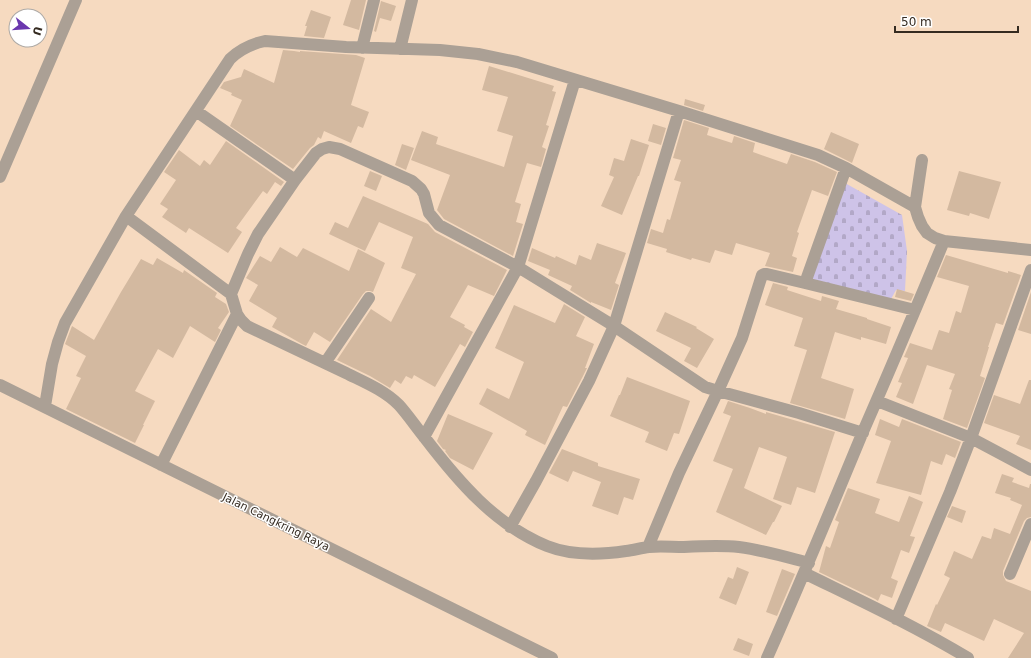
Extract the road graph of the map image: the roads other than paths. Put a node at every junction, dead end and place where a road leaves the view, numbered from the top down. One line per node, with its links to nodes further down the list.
1 (76, 0): 11 (street)
2 (374, 0): 4 (street)
3 (412, 0): 5 (street)
4 (362, 48): 5 (street); 7 (street)
5 (400, 49): 6 (street)
6 (575, 80): 8 (street); 17 (street)
7 (196, 111): 12 (street); 14 (street)
8 (679, 111): 10 (street); 24 (street)
9 (922, 160): 13 (street)
10 (846, 168): 13 (street); 19 (street)
11 (0, 177)
12 (294, 180): 17 (street); 20 (street)
13 (915, 207): 15 (street)
14 (126, 216): 20 (street); 29 (street)
15 (944, 241): 16 (street); 22 (street)
16 (1031, 250)
17 (518, 267): 24 (street); 31 (street)
18 (1031, 270): 32 (street)
19 (805, 283): 22 (street); 27 (street)
20 (231, 294): 23 (street)
21 (369, 298): 25 (street)
22 (915, 310): 28 (street)
23 (237, 314): 25 (street); 33 (street)
24 (614, 326): 27 (street); 36 (street)
25 (325, 363): 31 (street)
26 (0, 385): 29 (street, Jalan Cangkring Raya)
27 (718, 392): 30 (street); 37 (street)
28 (877, 402): 30 (street); 32 (street)
29 (45, 406): 33 (street, Jalan Cangkring Raya)
30 (863, 433): 38 (street)
31 (424, 437): 36 (street)
32 (971, 438): 34 (street); 40 (street)
33 (161, 465): 41 (street, Jalan Cangkring Raya)
34 (1031, 470)
35 (1031, 524): 39 (street)
36 (510, 527): 37 (street)
37 (648, 547): 38 (street)
38 (806, 568): 40 (street); 42 (street)
39 (1010, 574)
40 (896, 619): 43 (street)
41 (552, 658)
42 (767, 658)
43 (968, 658)

